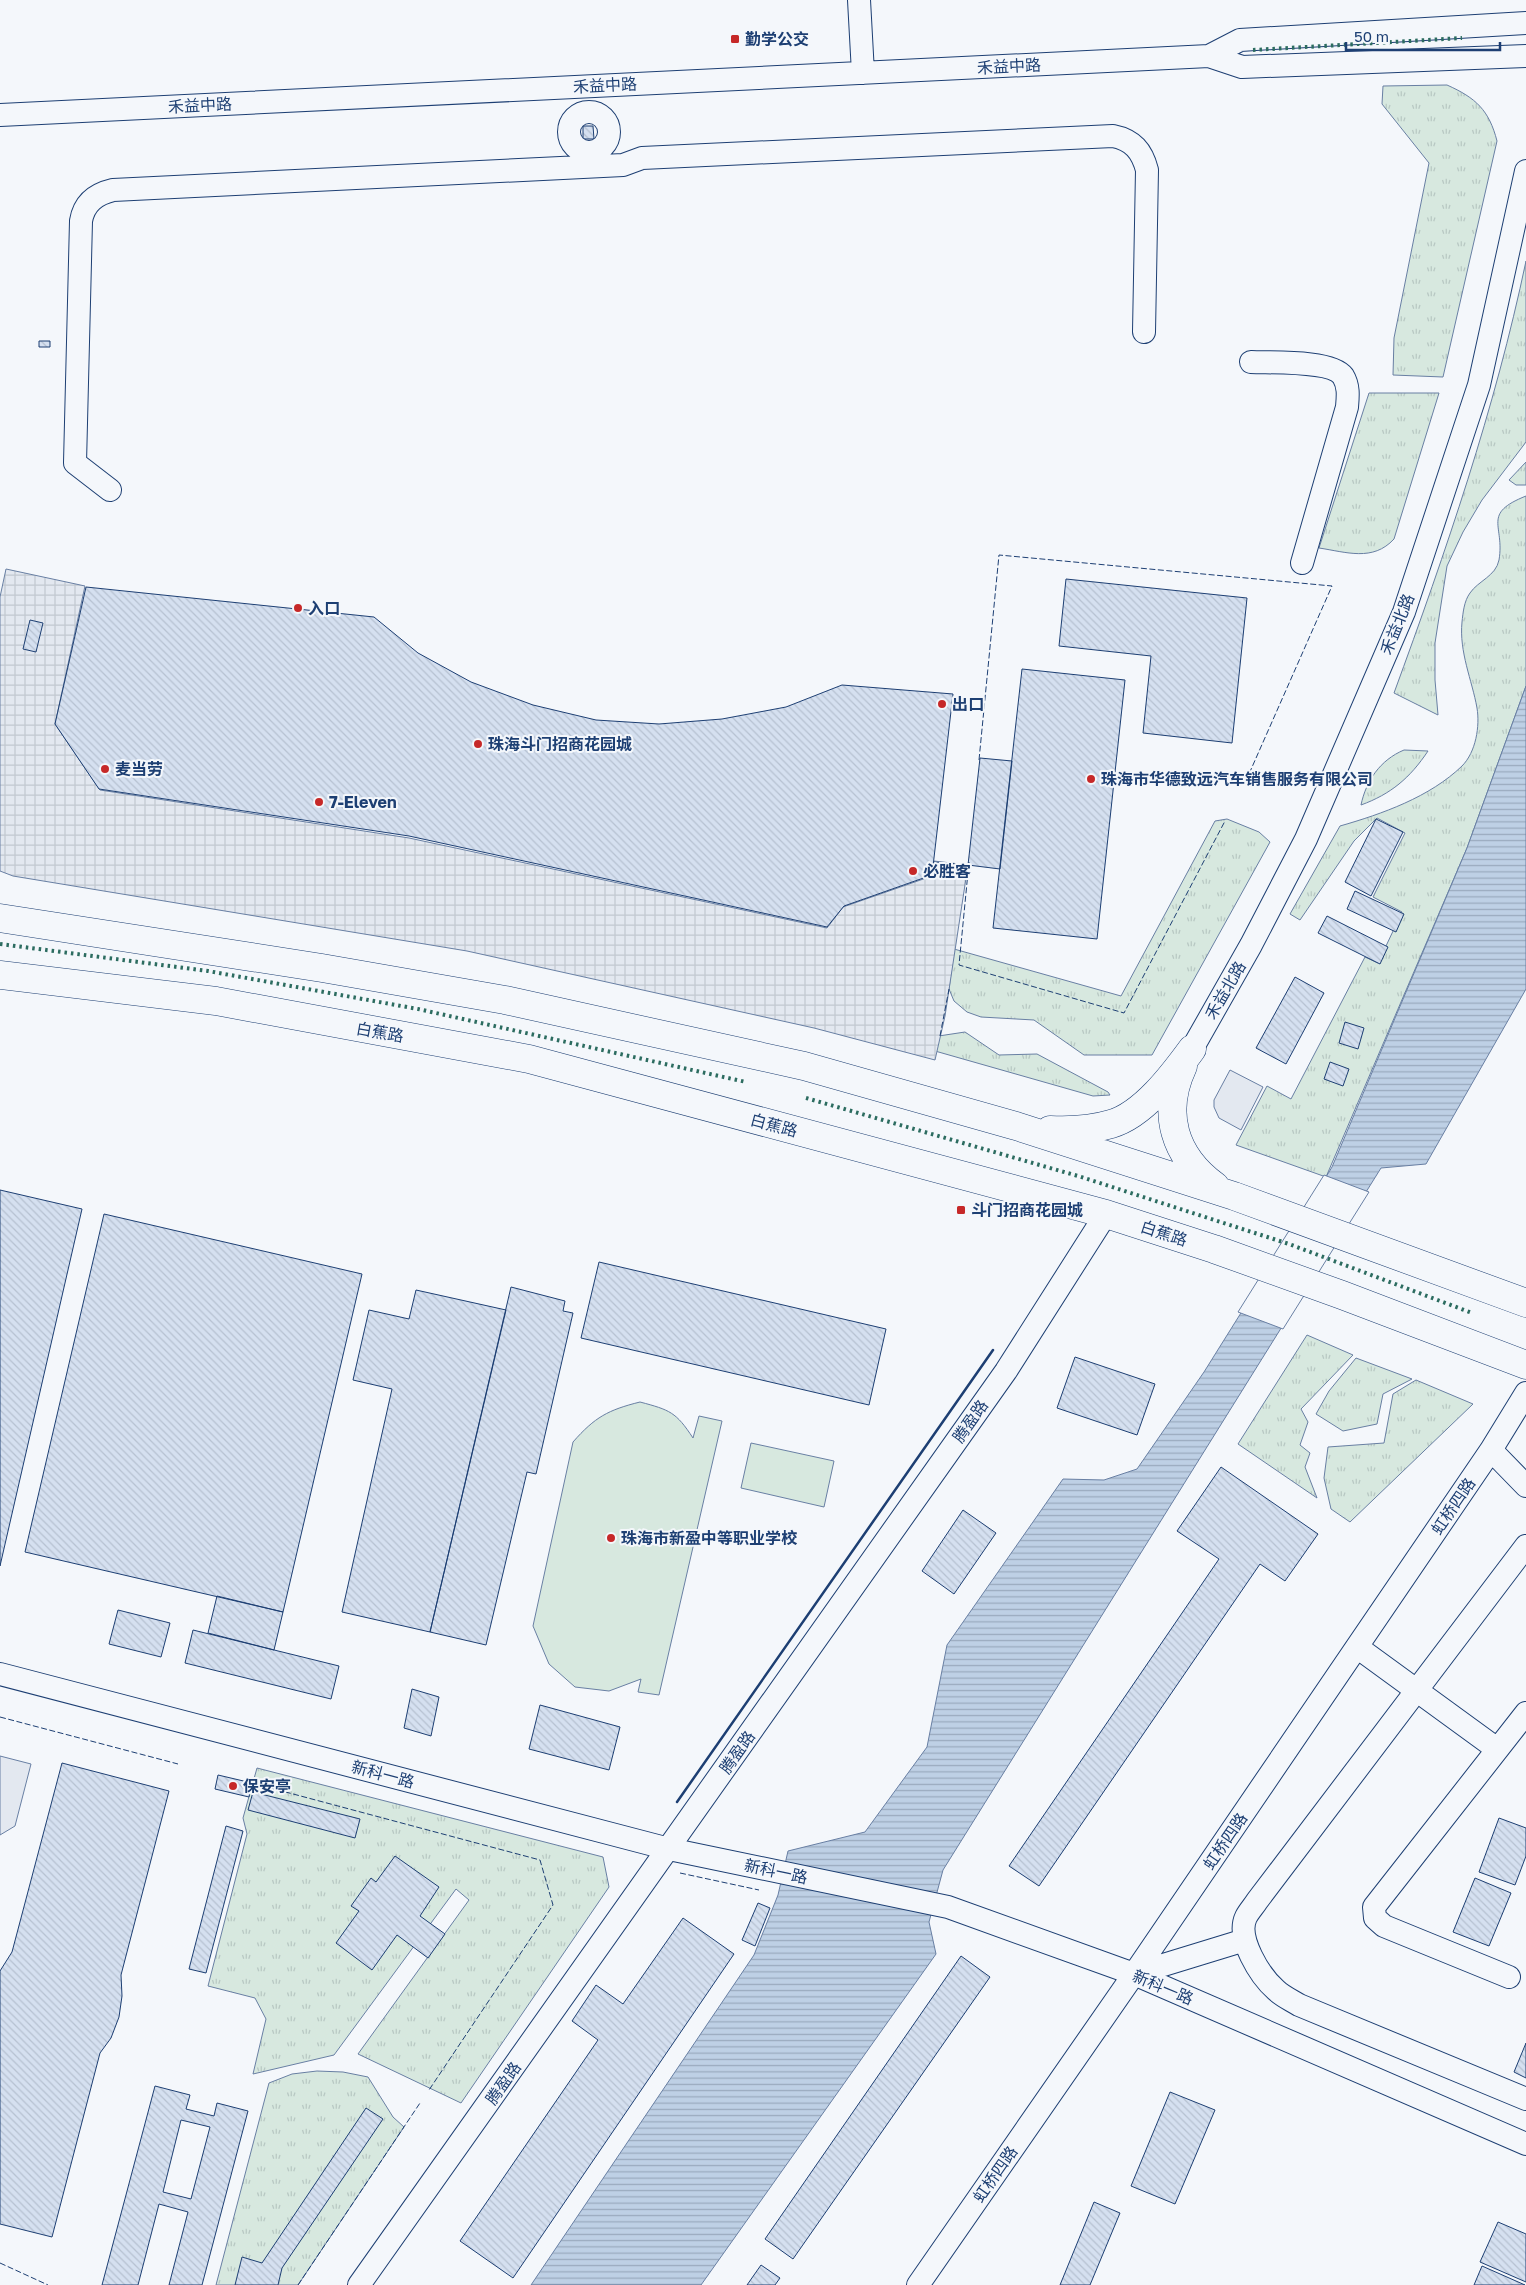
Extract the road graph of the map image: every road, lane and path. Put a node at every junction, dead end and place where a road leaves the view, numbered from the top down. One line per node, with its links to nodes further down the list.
1 (859, 0): 5 (street)
2 (1526, 23): 3 (street, 禾益中路)
3 (1209, 56): 4 (street, 禾益中路); 5 (street, 禾益中路)
4 (1526, 56)
5 (863, 73): 6 (street, 禾益中路)
6 (588, 86): 7 (street, 禾益中路); 8 (street)
7 (0, 115)
8 (589, 159): 10 (street); 12 (street)
9 (1526, 171): 16 (street, 禾益北路)
10 (1144, 332)
11 (1251, 362): 13 (street)
12 (110, 490)
13 (1302, 564)
14 (2, 916): 17 (main road)
15 (0, 975): 19 (main road, 白蕉路)
16 (1192, 1049): 17 (main road); 18 (main road)
17 (1016, 1126): 18 (main road)
18 (1234, 1196): 20 (main road)
19 (1106, 1214): 21 (main road, 白蕉路); 31 (street, 腾盈路)
20 (1526, 1303)
21 (1526, 1365)
22 (1526, 1393): 23 (street, 虹桥四路)
23 (1491, 1450): 24 (street); 26 (street, 虹桥四路)
24 (1526, 1486)
25 (1526, 1546): 28 (street)
26 (1357, 1646): 28 (street); 33 (street, 虹桥四路)
27 (0, 1674): 31 (street, 新科一路)
28 (1417, 1690): 30 (street); 32 (street)
29 (1526, 1713): 30 (street)
30 (1497, 1749): 34 (street)
31 (669, 1849): 33 (street, 新科一路); 37 (street, 腾盈路)
32 (1245, 1940): 33 (street); 35 (street)
33 (1134, 1974): 36 (street, 新科一路); 38 (street, 虹桥四路)
34 (1509, 1977)
35 (1526, 2099)
36 (1526, 2144)
37 (359, 2285)
38 (918, 2285)

